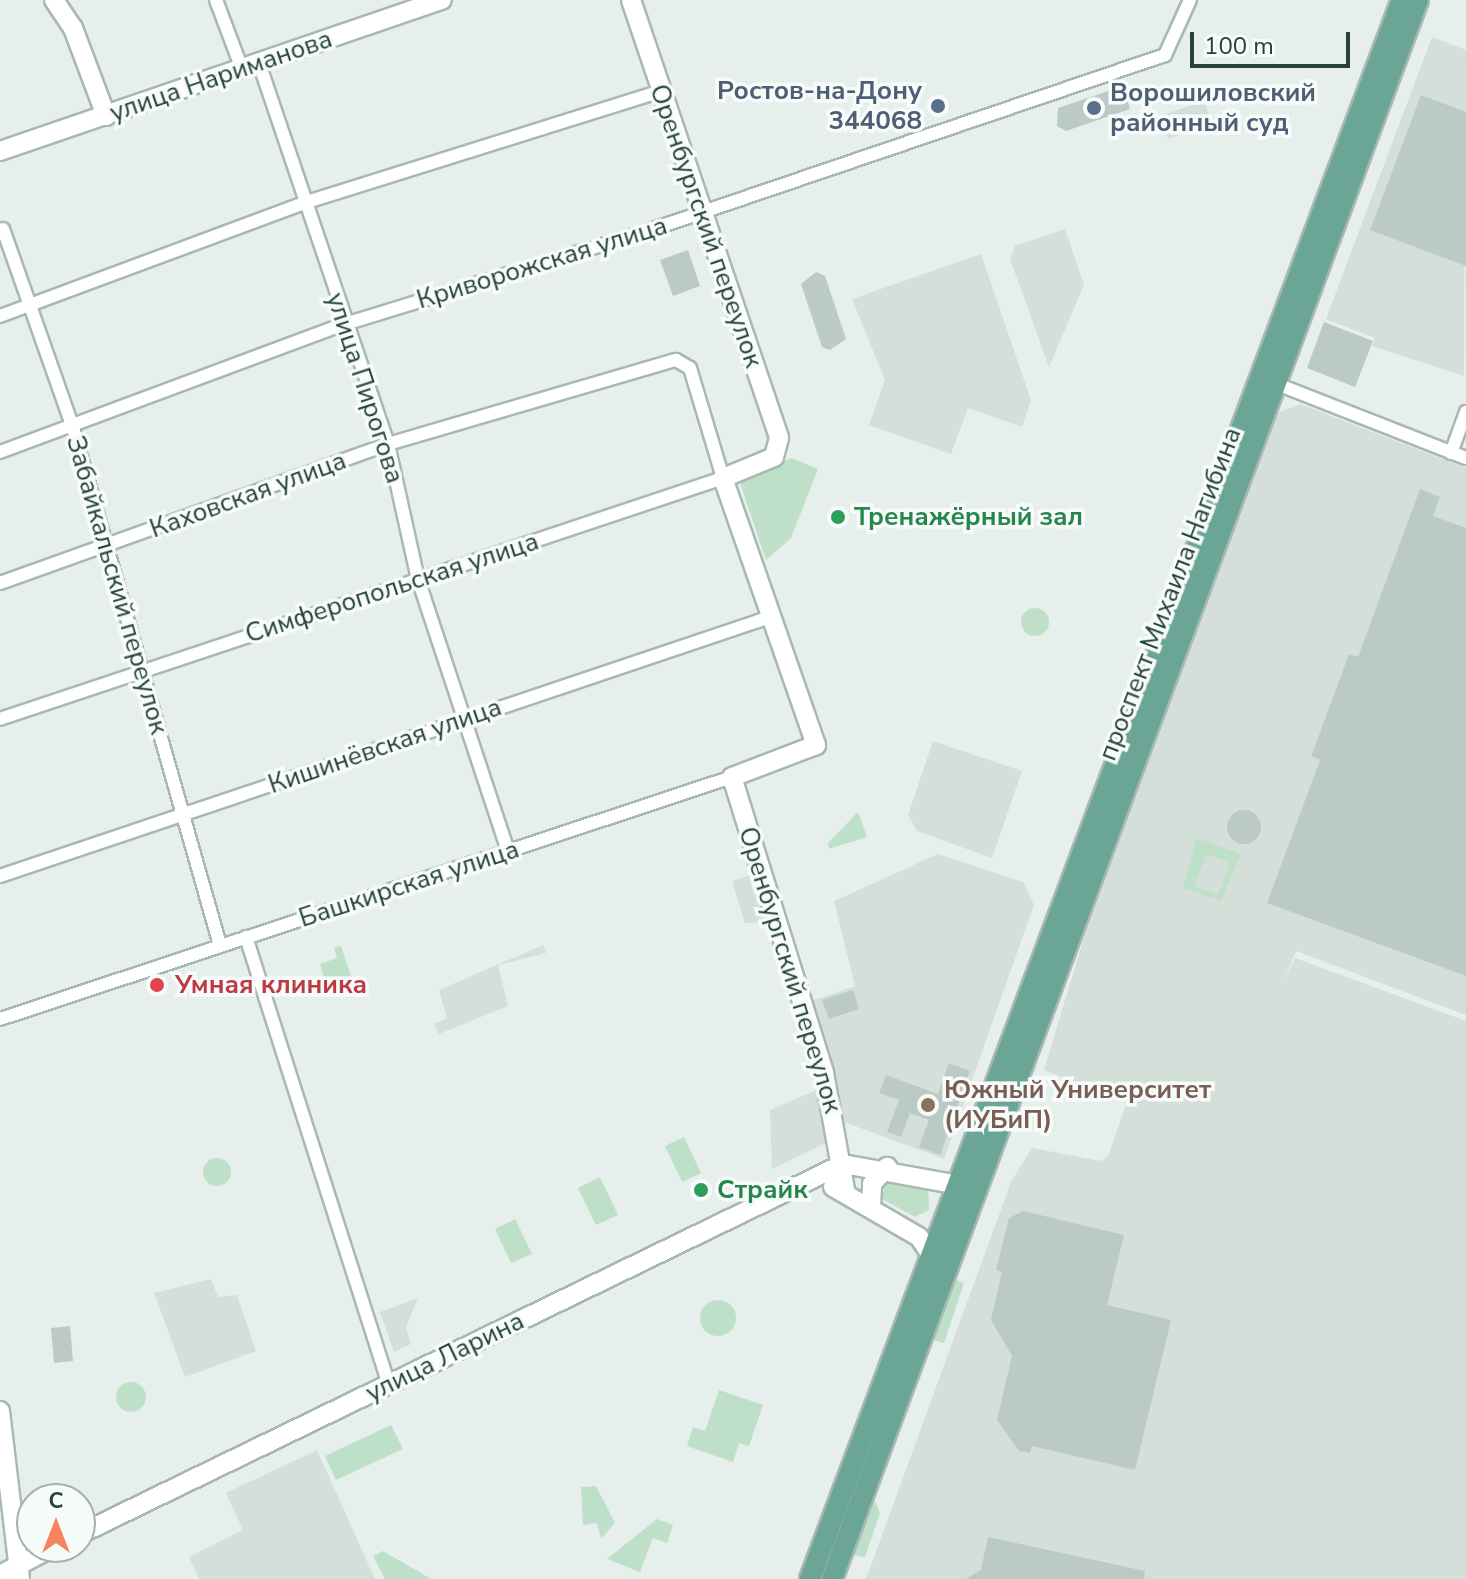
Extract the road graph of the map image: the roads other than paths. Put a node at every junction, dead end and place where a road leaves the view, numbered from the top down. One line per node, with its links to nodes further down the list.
1 (54, 0): 11 (street)
2 (216, 0): 9 (street, улица Пирогова)
3 (442, 0): 8 (street, улица Нариманова)
4 (631, 0): 10 (street, Оренбургский переулок)
5 (1190, 0): 14 (street, Криворожская улица)
6 (1402, 0): 45 (main road, проспект Михаила Нагибина)
7 (1418, 0): 19 (main road, проспект Михаила Нагибина)
8 (414, 4): 9 (street, улица Нариманова)
9 (251, 66): 11 (street, улица Нариманова); 13 (street, улица Пирогова)
10 (657, 92): 13 (street); 14 (street, Оренбургский переулок)
11 (106, 116): 12 (street, улица Нариманова)
12 (0, 151)
13 (307, 202): 16 (street); 18 (street, улица Пирогова)
14 (699, 212): 18 (street, Криворожская улица); 23 (street, Оренбургский переулок)
15 (3, 229): 16 (street, Забайкальский переулок)
16 (30, 305): 17 (street); 21 (street, Забайкальский переулок)
17 (0, 316)
18 (345, 324): 21 (street, Криворожская улица); 22 (street, улица Пирогова)
19 (1277, 384): 25 (street); 48 (main road, проспект Михаила Нагибина)
20 (1466, 412): 25 (street)
21 (73, 428): 24 (street, Криворожская улица); 28 (street, Забайкальский переулок)
22 (388, 444): 27 (street, Каховская улица); 28 (street, Каховская улица); 29 (street, улица Пирогова)
23 (780, 451): 27 (street, Симферопольская улица)
24 (0, 452)
25 (1451, 453): 26 (street)
26 (1466, 458)
27 (723, 478): 29 (street, Симферопольская улица); 31 (street)
28 (108, 546): 30 (street, Каховская улица); 32 (street, Забайкальский переулок)
29 (418, 579): 32 (street, Симферопольская улица); 33 (street, улица Пирогова)
30 (0, 583)
31 (770, 617): 33 (street, Кишинёвская улица); 35 (street, Башкирская улица)
32 (142, 671): 34 (street, Симферопольская улица); 36 (street, Забайкальский переулок)
33 (463, 718): 36 (street, Кишинёвская улица); 37 (street, улица Пирогова)
34 (0, 719)
35 (732, 777): 37 (street, Башкирская улица); 42 (street, Оренбургский переулок)
36 (183, 816): 38 (street, Кишинёвская улица); 40 (street, Забайкальский переулок)
37 (508, 851): 39 (street, Башкирская улица)
38 (0, 876)
39 (246, 937): 40 (street, Башкирская улица); 50 (street)
40 (220, 945): 41 (street, Башкирская улица)
41 (0, 1019)
42 (843, 1164): 43 (street); 44 (street, улица Ларина); 46 (street, Оренбургский переулок)
43 (887, 1167): 45 (street); 47 (street)
44 (811, 1180): 46 (street); 50 (street, улица Ларина)
45 (958, 1185): 48 (street); 49 (main road, проспект Михаила Нагибина)
46 (845, 1190): 47 (street)
47 (871, 1206): 49 (street)
48 (968, 1206): 49 (main road, проспект Михаила Нагибина)
49 (937, 1241): 54 (main road, проспект Михаила Нагибина); 55 (main road, проспект Михаила Нагибина)
50 (389, 1384): 52 (street, улица Ларина)
51 (0, 1411): 53 (street)
52 (96, 1526)
53 (9, 1572)
54 (810, 1579)
55 (832, 1579)

